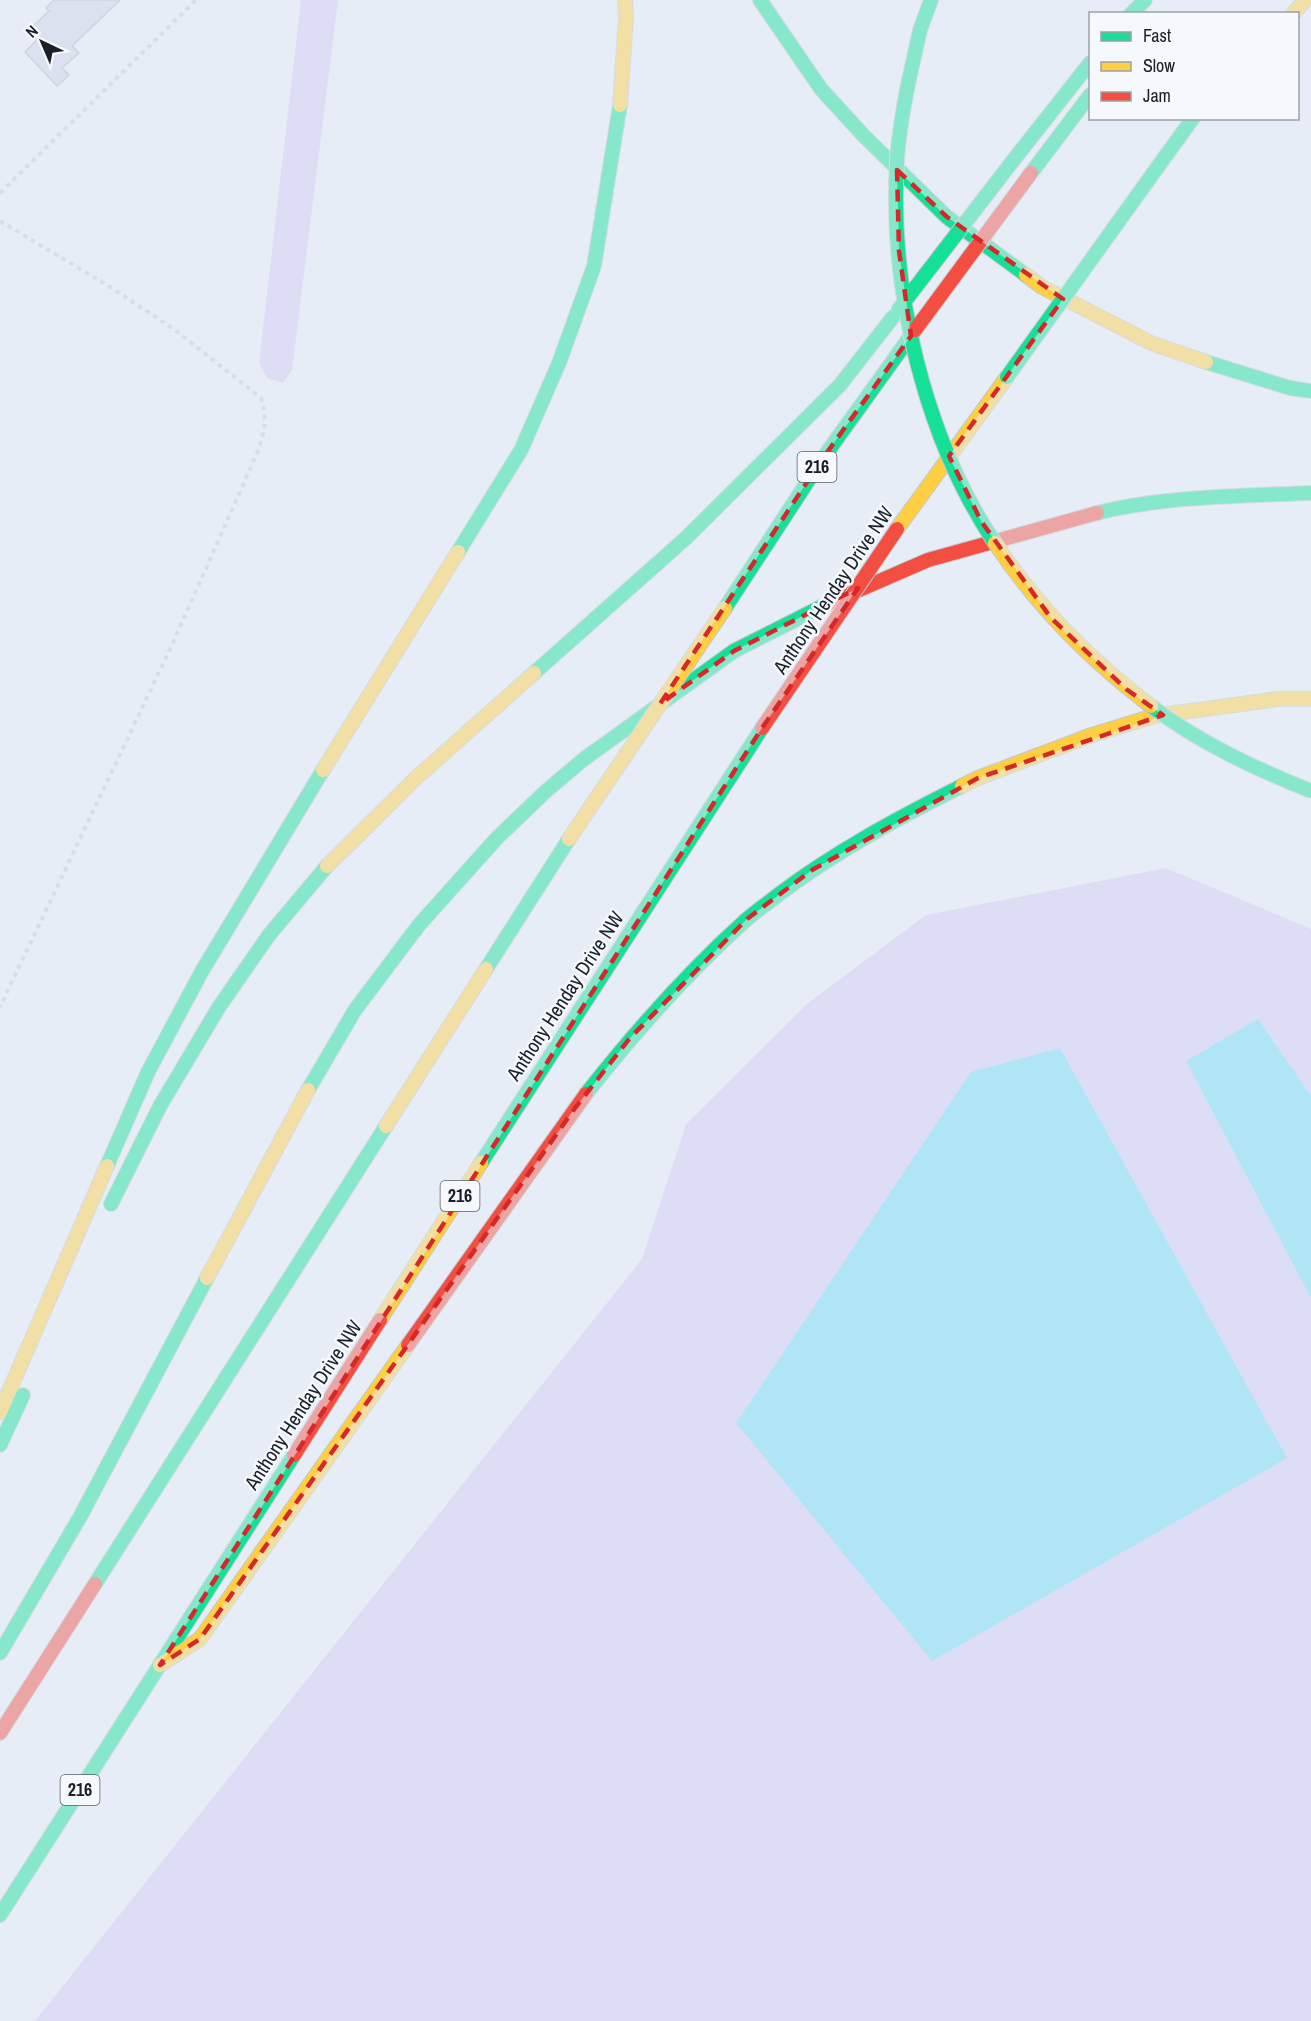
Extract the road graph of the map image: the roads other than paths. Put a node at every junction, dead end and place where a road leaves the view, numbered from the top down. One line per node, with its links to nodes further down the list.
1 (625, 0): 17 (highway)
2 (760, 0): 11 (highway)
3 (931, 0): 14 (highway, bridge)
4 (1145, 0): 6 (highway)
5 (1305, 0): 7 (highway)
6 (1133, 12)
7 (1295, 12)
8 (1089, 64): 15 (highway, bridge)
9 (1089, 96): 21 (highway, 216, bridge)
10 (1193, 120): 20 (highway, Anthony Henday Drive NW / 216, bridge)
11 (1311, 391)
12 (1311, 493): 19 (highway)
13 (1311, 699): 20 (highway)
14 (1311, 791)
15 (103, 1220)
16 (29, 1380): 18 (highway)
17 (0, 1412)
18 (0, 1444)
19 (0, 1653)
20 (160, 1665): 22 (highway, Anthony Henday Drive NW / 216)
21 (0, 1733)
22 (0, 1915)

